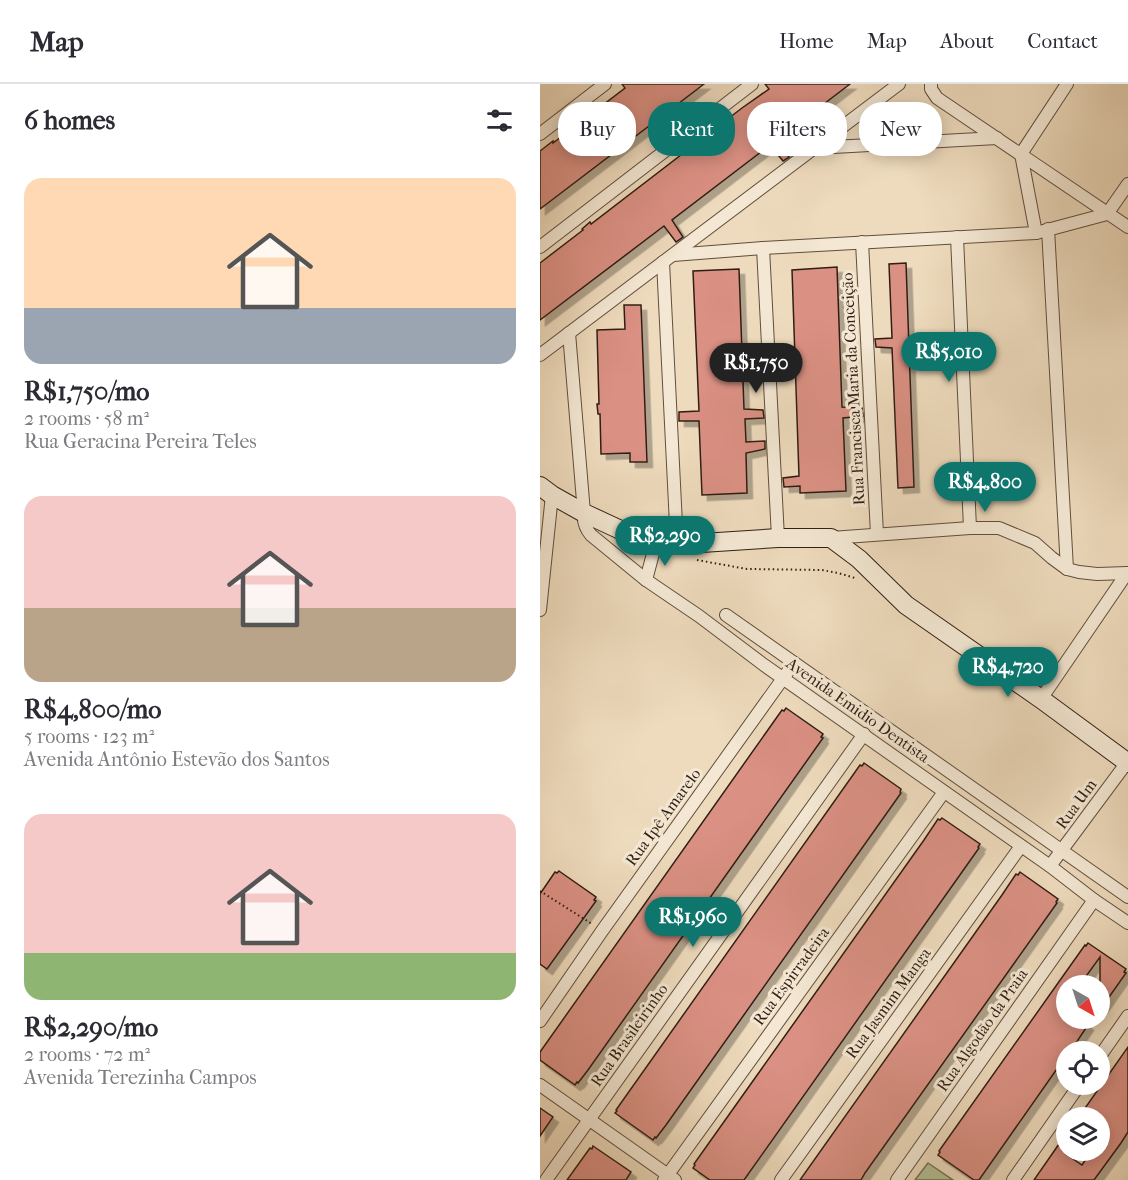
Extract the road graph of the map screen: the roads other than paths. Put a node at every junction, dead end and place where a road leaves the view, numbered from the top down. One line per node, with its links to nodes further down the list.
1 (605, 84): 7 (street)
2 (752, 84): 18 (street)
3 (900, 84): 6 (street)
4 (1067, 84): 10 (street)
5 (932, 89): 8 (street)
6 (847, 123)
7 (540, 134)
8 (997, 138): 9 (street); 10 (street)
9 (847, 146)
10 (1021, 154): 13 (street); 15 (street)
11 (803, 156): 20 (street)
12 (1128, 184): 13 (street)
13 (1107, 214): 14 (street); 15 (street)
14 (1128, 227)
15 (1042, 231): 16 (street); 31 (street)
16 (957, 237): 17 (street); 25 (street)
17 (862, 242): 19 (street); 26 (street, Rua Francisca Maria da Conceição)
18 (540, 248)
19 (763, 248): 20 (street); 27 (street)
20 (668, 258): 21 (street); 29 (street)
21 (569, 333): 22 (street); 24 (street, Avenida Emidio Dentista)
22 (540, 355)
23 (546, 490): 24 (street); 34 (street)
24 (584, 513): 30 (street); 33 (street, Avenida Emidio Dentista)
25 (970, 528): 26 (street); 31 (street)
26 (877, 534): 28 (street)
27 (778, 538): 28 (street); 29 (street)
28 (831, 538): 38 (street)
29 (677, 545): 30 (street)
30 (655, 546): 33 (street)
31 (1067, 568): 32 (street)
32 (1128, 573): 38 (street)
33 (646, 580): 37 (street, Avenida Emidio Dentista)
34 (540, 610)
35 (726, 615): 36 (street, Avenida Emidio Dentista)
36 (794, 663): 37 (street, Rua Ipê Amarelo); 43 (street, Avenida Emidio Dentista)
37 (784, 678): 39 (street, Avenida Emidio Dentista); 49 (street, Rua Ipê Amarelo)
38 (1041, 699): 40 (street)
39 (864, 734): 41 (street, Avenida Emidio Dentista); 53 (street, Rua Brasileirinho)
40 (1128, 762): 43 (street, Rua Um)
41 (944, 792): 42 (street, Avenida Emidio Dentista); 54 (street, Rua Espirradeira)
42 (1021, 846): 44 (street, Avenida Emidio Dentista); 56 (street, Rua Jasmim Manga)
43 (1062, 851): 44 (street, Rua Um); 45 (street, Avenida Emidio Dentista)
44 (1050, 866): 46 (street, Avenida Emidio Dentista)
45 (1128, 897)
46 (1094, 900): 47 (street, Avenida Emidio Dentista); 57 (street, Rua Algodão da Praia)
47 (1128, 923)
48 (1128, 1016): 50 (street)
49 (540, 1022)
50 (1110, 1042)
51 (540, 1085): 53 (street)
52 (1072, 1095): 58 (street)
53 (589, 1119): 54 (street); 55 (street, Rua Brasileirinho)
54 (669, 1178)
55 (546, 1180)
56 (781, 1180)
57 (897, 1180)
58 (1013, 1180)

